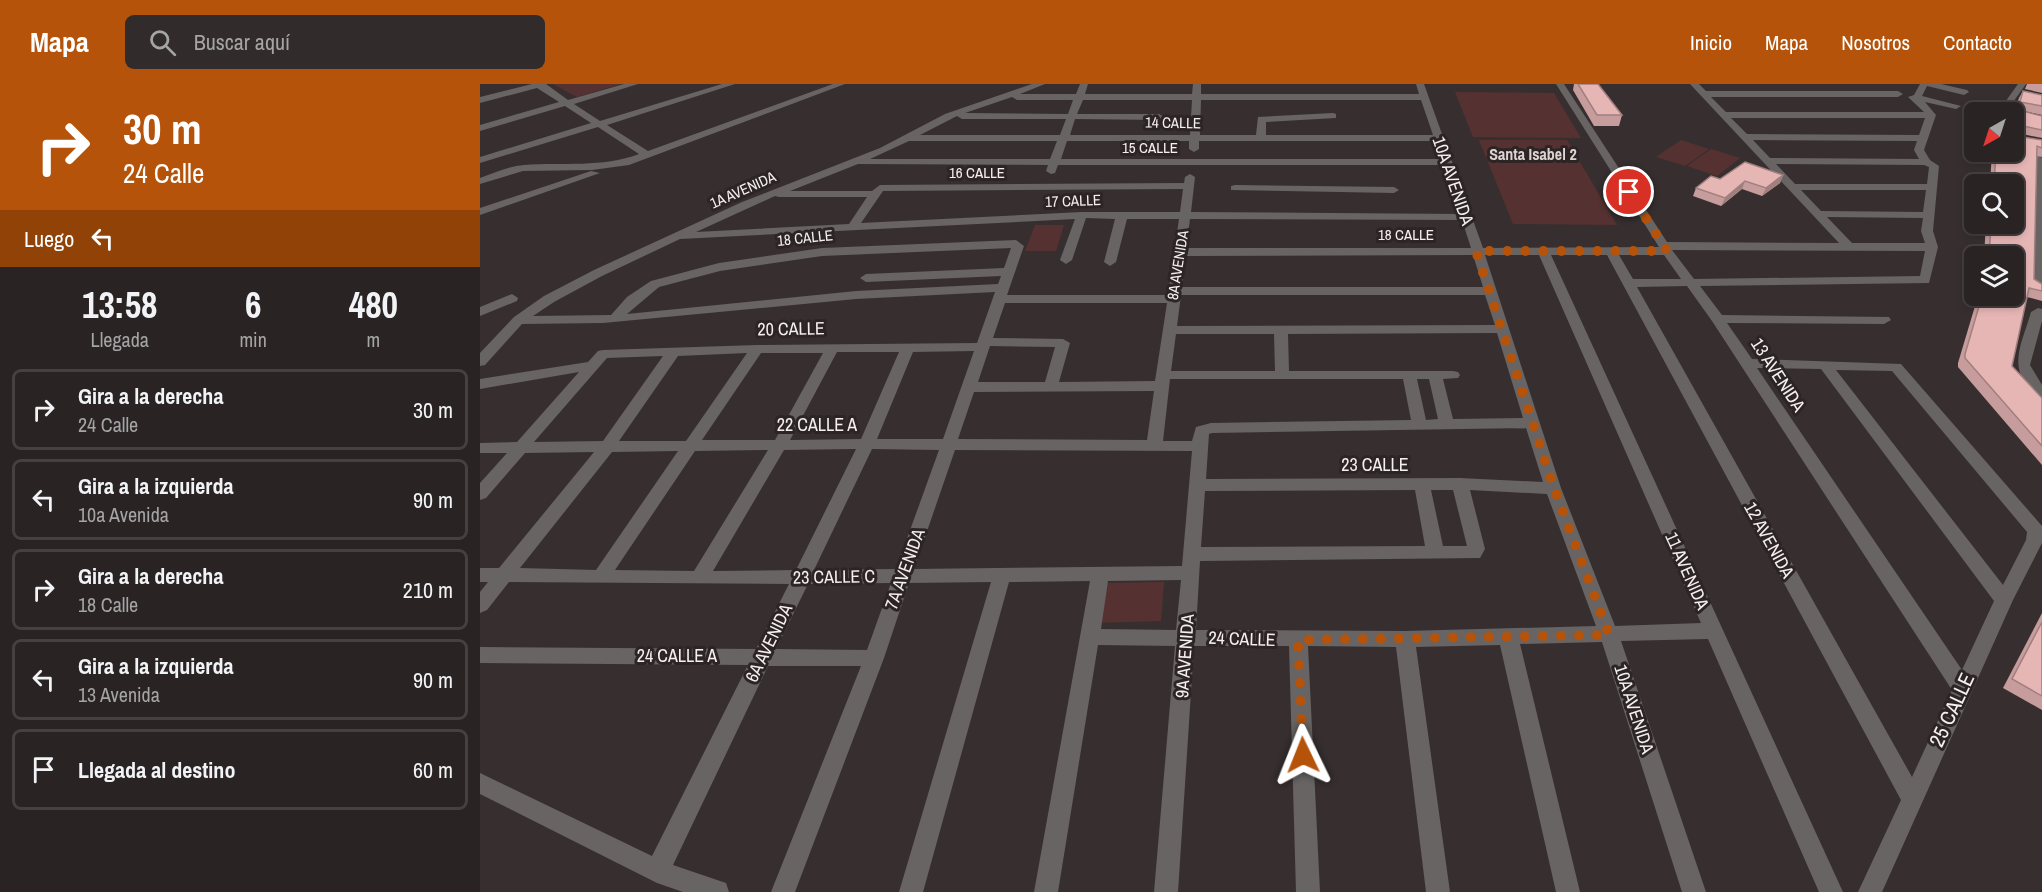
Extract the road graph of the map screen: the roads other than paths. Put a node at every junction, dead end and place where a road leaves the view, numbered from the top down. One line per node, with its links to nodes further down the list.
1 (540, 84): 27 (street); 29 (street)
2 (634, 84): 29 (street)
3 (730, 84): 39 (street)
4 (841, 84): 50 (street)
5 (1041, 84): 21 (street, 1A AVENIDA)
6 (1084, 84): 22 (street)
7 (1133, 84): 24 (street)
8 (1197, 84): 25 (street, 8A AVENIDA)
9 (1420, 84): 23 (street, 10A AVENIDA)
10 (1560, 84): 83 (street, 13 AVENIDA)
11 (1694, 84): 18 (street)
12 (1833, 84): 19 (street)
13 (1863, 84): 20 (street)
14 (1924, 84): 26 (street)
15 (1930, 84): 17 (street)
16 (2022, 84): 28 (street)
17 (1964, 92)
18 (1703, 94): 19 (street); 31 (street)
19 (1845, 94): 20 (street)
20 (1898, 94): 26 (street)
21 (1009, 97): 22 (street); 33 (street, 1A AVENIDA)
22 (1079, 97): 24 (street); 35 (street)
23 (1424, 97): 25 (street); 47 (street, 10A AVENIDA)
24 (1129, 98): 25 (street)
25 (1196, 98): 46 (street, 8A AVENIDA)
26 (1917, 98): 30 (street); 32 (street)
27 (480, 100)
28 (2012, 102)
29 (566, 103): 39 (street); 40 (street)
30 (1956, 106)
31 (1724, 115): 32 (street); 43 (street)
32 (1930, 115): 48 (street)
33 (948, 116): 35 (street); 44 (street, 1A AVENIDA)
34 (1333, 116): 49 (street)
35 (1072, 117): 36 (street); 41 (street)
36 (1122, 117): 37 (street); 45 (street)
37 (1141, 117): 38 (street); 42 (street)
38 (1159, 117)
39 (598, 124): 50 (street); 52 (street)
40 (480, 128)
41 (1064, 137): 44 (street, 14 CALLE); 45 (street, 14 CALLE); 59 (street)
42 (1137, 137): 45 (street, 14 CALLE); 46 (street, 14 CALLE)
43 (1744, 137): 48 (street); 53 (street)
44 (906, 138): 54 (street, 1A AVENIDA)
45 (1117, 138)
46 (1196, 138): 49 (street, 14 CALLE); 55 (street, 8A AVENIDA)
47 (1439, 138): 49 (street, 14 CALLE); 56 (street, 10A AVENIDA)
48 (1923, 138): 57 (street)
49 (1261, 139)
50 (647, 155): 58 (street)
51 (2037, 158): 60 (street)
52 (480, 160)
53 (1767, 161): 57 (street); 63 (street)
54 (855, 162): 59 (street, 15 CALLE); 68 (street, 1A AVENIDA)
55 (1192, 162): 56 (street, 15 CALLE); 59 (street, 15 CALLE); 62 (street, 8A AVENIDA)
56 (1446, 162): 77 (street, 10A AVENIDA)
57 (1926, 162): 64 (street)
58 (625, 163): 61 (street); 71 (street)
59 (1055, 163): 65 (street)
60 (2040, 171): 91 (street)
61 (480, 181)
62 (1189, 186): 65 (street, 16 CALLE); 75 (street, 8A AVENIDA)
63 (1792, 187): 64 (street); 72 (street)
64 (1933, 187): 76 (street)
65 (1043, 188): 69 (street, 16 CALLE)
66 (1235, 188): 70 (street)
67 (1394, 189): 70 (street)
68 (769, 194): 69 (street, 16 CALLE); 79 (street, 1A AVENIDA)
69 (875, 194): 78 (street)
70 (1266, 202): 75 (street, 17 CALLE); 77 (street, 17 CALLE)
71 (480, 212)
72 (1818, 214): 76 (street); 81 (street)
73 (1082, 215): 74 (street, 17 CALLE); 78 (street, 17 CALLE); 88 (street)
74 (1122, 215): 75 (street, 17 CALLE); 89 (street)
75 (1185, 215): 87 (street, 8A AVENIDA)
76 (1928, 215): 82 (street)
77 (1467, 217): 85 (street, 10A AVENIDA)
78 (853, 226): 79 (street, 17 CALLE)
79 (681, 236): 104 (street, 1A AVENIDA)
80 (1016, 244): 90 (street, 18 CALLE); 94 (street, 7A AVENIDA)
81 (1848, 246): 82 (street, 18 CALLE); 83 (street, 18 CALLE)
82 (1932, 247): 93 (street)
83 (1666, 248): 86 (street, 18 CALLE); 93 (street, 13 AVENIDA)
84 (1543, 250): 85 (street, 18 CALLE); 86 (street, 18 CALLE); 158 (street, 11 AVENIDA)
85 (1476, 251): 87 (street, 18 CALLE); 96 (street, 10A AVENIDA)
86 (1611, 251): 92 (street, 12 AVENIDA)
87 (1181, 252): 98 (street, 8A AVENIDA)
88 (1066, 260)
89 (1110, 262)
90 (872, 264): 94 (street); 97 (street); 101 (street, 18 CALLE)
91 (2039, 275): 95 (street)
92 (1628, 282): 93 (street); 170 (street, 12 AVENIDA)
93 (1692, 283): 102 (street, 13 AVENIDA)
94 (1003, 286): 97 (street); 98 (street); 109 (street, 7A AVENIDA)
95 (2036, 288)
96 (1489, 291): 98 (street); 106 (street, 10A AVENIDA)
97 (856, 295): 101 (street)
98 (1173, 295): 107 (street, 8A AVENIDA)
99 (512, 298): 100 (street)
100 (480, 312)
101 (615, 318): 104 (street)
102 (1718, 319): 105 (street); 117 (street, 13 AVENIDA)
103 (2039, 319): 124 (street)
104 (519, 320): 110 (street, 1A AVENIDA)
105 (1884, 320)
106 (1501, 329): 108 (street); 131 (street, 10A AVENIDA)
107 (1169, 330): 108 (street); 123 (street, 8A AVENIDA)
108 (1281, 330): 119 (street)
109 (984, 344): 111 (street, 20 CALLE); 126 (street, 20 CALLE); 127 (street, 7A AVENIDA)
110 (487, 345): 116 (street, 1A AVENIDA)
111 (908, 347): 113 (street, 20 CALLE); 133 (street, 6A AVENIDA)
112 (757, 348): 113 (street, 20 CALLE); 114 (street, 20 CALLE); 136 (street)
113 (832, 348): 132 (street)
114 (674, 351): 115 (street, 20 CALLE); 135 (street)
115 (596, 360): 125 (street, 20 CALLE); 138 (street)
116 (480, 362)
117 (1746, 363): 118 (street); 168 (street, 13 AVENIDA)
118 (1825, 365): 156 (street); 156 (street, 25 CALLE)
119 (1282, 375): 120 (street); 123 (street)
120 (1409, 375): 121 (street); 129 (street)
121 (1435, 375): 122 (street); 130 (street)
122 (1453, 375)
123 (1162, 380): 126 (street); 139 (street, 8A AVENIDA)
124 (2035, 380): 128 (street)
125 (480, 384)
126 (1051, 386): 127 (street)
127 (969, 387): 134 (street, 7A AVENIDA)
128 (2042, 394)
129 (1419, 423): 130 (street); 137 (street)
130 (1446, 423): 131 (street)
131 (1533, 423): 144 (street, 10A AVENIDA)
132 (780, 444): 133 (street, 22 CALLE A); 136 (street, 22 CALLE A); 155 (street)
133 (867, 444): 134 (street, 22 CALLE A); 154 (street, 6A AVENIDA)
134 (950, 445): 139 (street, 22 CALLE A); 152 (street, 7A AVENIDA)
135 (608, 446): 136 (street, 22 CALLE A); 138 (street, 22 CALLE A); 148 (street)
136 (692, 446): 151 (street)
137 (1198, 446): 139 (street, 22 CALLE A); 143 (street, 9A AVENIDA)
138 (522, 447): 140 (street, 22 CALLE A); 145 (street)
139 (1154, 447)
140 (480, 448)
141 (1422, 484): 142 (street, 23 CALLE); 143 (street, 23 CALLE); 146 (street)
142 (1460, 484): 144 (street, 23 CALLE); 146 (street, 23 CALLE C)
143 (1196, 485): 147 (street, 9A AVENIDA)
144 (1554, 488): 160 (street, 10A AVENIDA)
145 (480, 494)
146 (1435, 553): 147 (street, 23 CALLE C)
147 (1189, 564): 153 (street, 23 CALLE C); 162 (street, 9A AVENIDA)
148 (505, 574): 150 (street, 23 CALLE C); 151 (street, 23 CALLE C); 157 (street)
149 (1002, 574): 152 (street, 23 CALLE C); 153 (street, 23 CALLE C); 174 (street)
150 (480, 575)
151 (601, 576): 155 (street, 23 CALLE C)
152 (902, 576): 154 (street, 23 CALLE C); 167 (street, 7A AVENIDA)
153 (1100, 576): 161 (street)
154 (801, 577): 155 (street, 23 CALLE C); 166 (street, 6A AVENIDA)
155 (699, 578)
156 (2004, 600): 168 (street, 25 CALLE)
157 (480, 605)
158 (1714, 631): 160 (street, 24 CALLE); 181 (street, 11 AVENIDA)
159 (1508, 635): 160 (street, 24 CALLE); 163 (street, 24 CALLE); 179 (street)
160 (1609, 635): 180 (street, 10A AVENIDA)
161 (1091, 637): 162 (street, 24 CALLE); 175 (street)
162 (1187, 637): 164 (street, 24 CALLE); 176 (street, 9A AVENIDA)
163 (1406, 639): 164 (street, 24 CALLE); 178 (street)
164 (1298, 640): 177 (street)
165 (480, 655): 166 (street, 24 CALLE A)
166 (763, 657): 167 (street, 24 CALLE A); 171 (street, 6A AVENIDA)
167 (874, 658): 173 (street, 7A AVENIDA)
168 (1962, 688): 170 (street, 25 CALLE)
169 (480, 783): 171 (street)
170 (1911, 797): 182 (street, 25 CALLE)
171 (657, 871): 172 (street)
172 (717, 892)
173 (783, 892)
174 (911, 892)
175 (1046, 892)
176 (1166, 892)
177 (1308, 892)
178 (1438, 892)
179 (1568, 892)
180 (1694, 892)
181 (1831, 892)
182 (1870, 892)

